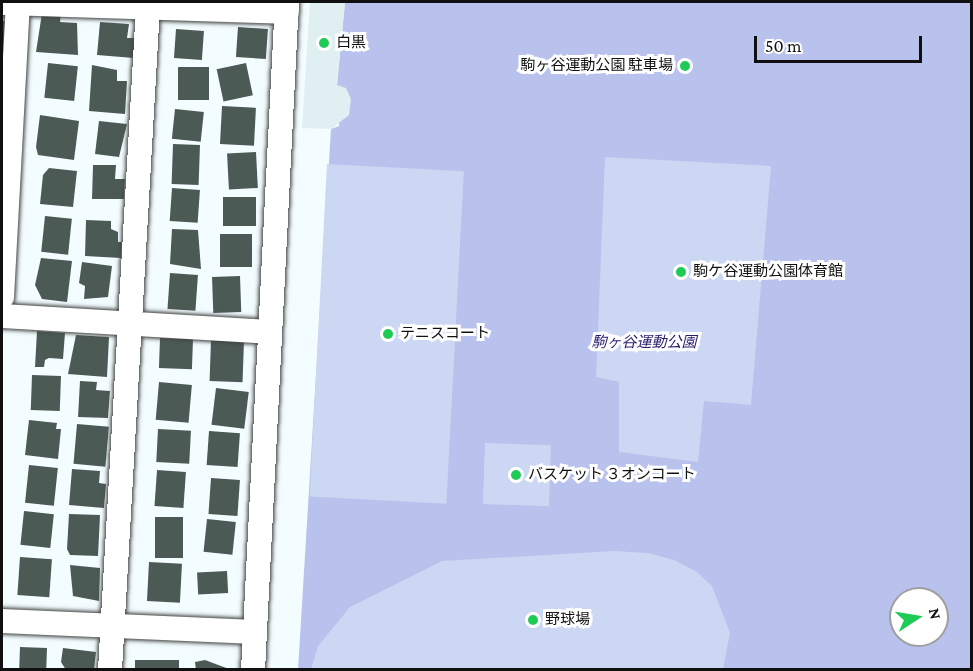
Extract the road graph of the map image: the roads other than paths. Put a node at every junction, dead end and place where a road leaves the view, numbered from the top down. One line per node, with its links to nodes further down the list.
1 (10, 3): 2 (street); 4 (street)
2 (148, 7): 3 (street); 6 (street)
3 (287, 7): 7 (street)
4 (2, 297)
5 (2, 316): 6 (street)
6 (130, 321): 7 (street); 9 (street)
7 (270, 332): 10 (street)
8 (2, 621): 9 (street)
9 (111, 628): 10 (street); 11 (street)
10 (255, 632): 12 (street)
11 (110, 669)
12 (253, 669)

